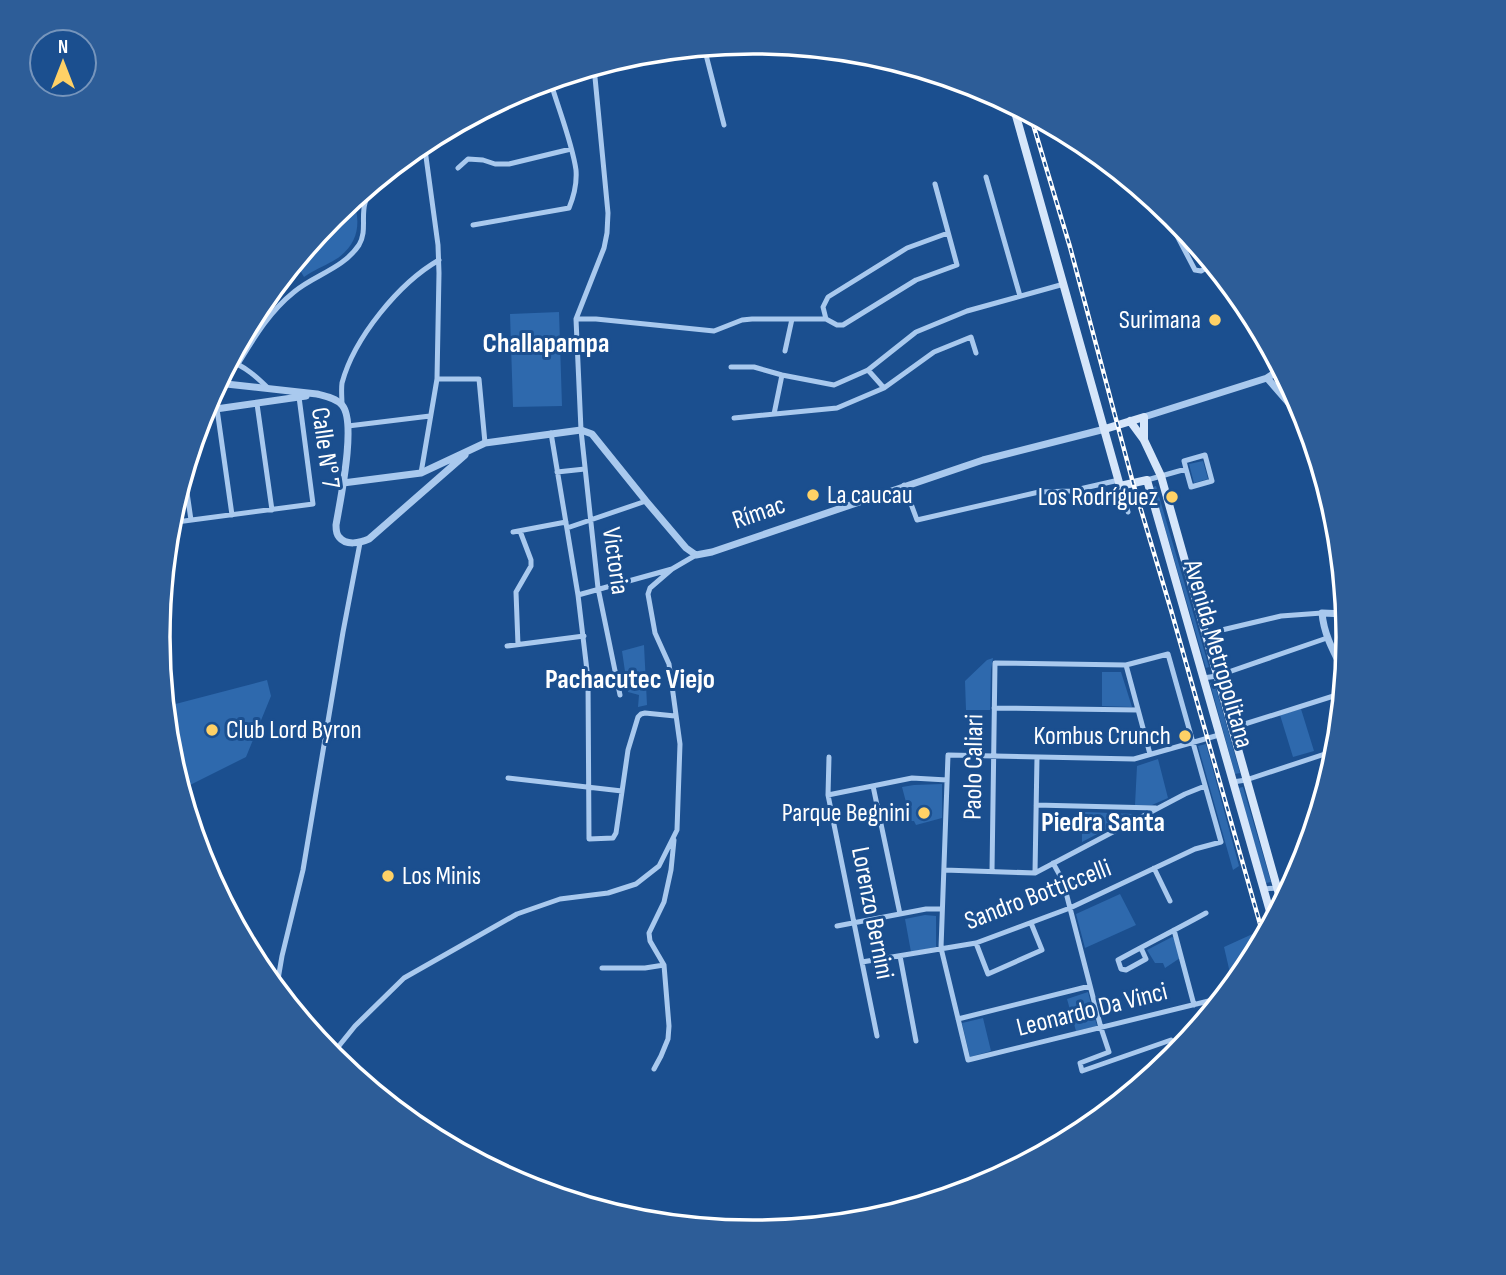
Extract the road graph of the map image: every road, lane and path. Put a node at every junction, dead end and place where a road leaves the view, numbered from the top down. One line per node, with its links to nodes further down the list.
1 (706, 56): 5 (street)
2 (595, 76): 19 (street)
3 (553, 90): 6 (street)
4 (1016, 117): 17 (main road)
5 (723, 125)
6 (571, 149): 8 (street); 12 (street)
7 (426, 155): 15 (street)
8 (458, 168)
9 (986, 177): 18 (street)
10 (934, 184): 13 (street)
11 (364, 204): 24 (street)
12 (473, 225)
13 (948, 233): 21 (street); 21 (street)
14 (1179, 240): 16 (street)
15 (439, 260): 31 (street); 39 (street)
16 (1205, 269)
17 (1064, 284): 18 (street); 47 (main road)
18 (1020, 296): 27 (street)
19 (576, 319): 20 (street); 48 (street, Victoria)
20 (792, 319): 21 (street); 22 (street)
21 (826, 319)
22 (785, 351)
23 (976, 353): 33 (street)
24 (242, 358)
25 (238, 364): 34 (street)
26 (731, 367): 29 (street)
27 (868, 370): 29 (street); 33 (street)
28 (1273, 374): 30 (street)
29 (782, 375): 41 (street)
30 (1267, 378): 37 (street); 43 (street)
31 (437, 379): 42 (street); 51 (street)
32 (228, 384): 34 (street)
33 (884, 388): 41 (street)
34 (269, 389): 35 (street)
35 (317, 394): 36 (street); 39 (street)
36 (299, 397): 38 (street); 64 (street, Calle N° 7)
37 (1285, 398)
38 (257, 404): 40 (street); 64 (street)
39 (342, 405): 46 (street)
40 (218, 409): 66 (street)
41 (774, 414): 44 (street)
42 (430, 416): 46 (street); 56 (street)
43 (1144, 417): 45 (main road); 50 (main road, Avenida Metropolitana)
44 (734, 418)
45 (1130, 421): 47 (main road); 50 (main road, Avenida Metropolitana)
46 (348, 426): 59 (street)
47 (1105, 429): 60 (main road); 61 (street, Rímac)
48 (581, 430): 49 (street); 53 (street, Victoria); 63 (street)
49 (551, 433): 51 (street); 55 (street)
50 (1144, 440): 57 (main road, Avenida Metropolitana)
51 (485, 443): 52 (street)
52 (474, 448): 56 (street); 71 (street)
53 (585, 469): 55 (street); 68 (street, Victoria)
54 (1186, 469): 54 (street); 57 (street)
55 (556, 472): 70 (street)
56 (421, 473): 59 (street)
57 (1161, 476): 58 (street); 78 (main road, Avenida Metropolitana)
58 (1147, 480): 60 (main road); 86 (main road, Avenida Metropolitana)
59 (343, 483): 71 (street)
60 (1119, 483): 61 (street); 65 (street)
61 (904, 485): 72 (street, Rímac)
62 (188, 497): 67 (street)
63 (646, 501): 68 (street); 72 (street)
64 (272, 510): 66 (street)
65 (1128, 512)
66 (232, 515): 67 (street)
67 (191, 520): 69 (street)
68 (591, 520): 70 (street); 74 (street, Victoria)
69 (182, 521)
70 (567, 525): 75 (street); 81 (street)
71 (360, 543): 139 (street)
72 (696, 555): 73 (street)
73 (672, 569): 74 (street); 93 (street)
74 (598, 588): 75 (street); 88 (street, Victoria)
75 (578, 595): 79 (street)
76 (1322, 613): 77 (street); 78 (street); 80 (street)
77 (1335, 614)
78 (1205, 634): 85 (main road, Avenida Metropolitana)
79 (584, 636): 81 (street); 87 (street)
80 (1327, 638): 83 (street); 85 (street)
81 (518, 645): 82 (street)
82 (507, 646)
83 (1336, 655)
84 (1126, 665): 91 (street, Paolo Caliari); 92 (street); 96 (street)
85 (1217, 676): 86 (street); 94 (main road, Avenida Metropolitana)
86 (1203, 678): 95 (main road, Avenida Metropolitana)
87 (588, 679): 88 (street); 108 (street)
88 (617, 679): 89 (street, Victoria)
89 (620, 695)
90 (1333, 696): 94 (street)
91 (995, 708): 92 (street); 99 (street, Paolo Caliari)
92 (1138, 710): 97 (street)
93 (675, 716): 109 (street); 113 (street)
94 (1232, 728): 104 (main road, Avenida Metropolitana)
95 (1219, 735): 96 (street); 105 (main road, Avenida Metropolitana)
96 (1193, 742): 97 (street); 107 (street)
97 (1150, 754): 101 (street)
98 (1324, 754): 104 (street)
99 (994, 756): 101 (street); 103 (street); 117 (street, Paolo Caliari)
100 (829, 757): 110 (street, Lorenzo Bernini)
101 (1037, 757): 111 (street)
102 (508, 778): 108 (street)
103 (947, 780): 106 (street); 116 (street)
104 (1246, 780): 105 (street); 119 (main road, Avenida Metropolitana)
105 (1233, 782): 120 (main road, Avenida Metropolitana)
106 (873, 786): 110 (street); 127 (street)
107 (1205, 786): 112 (street); 115 (street, Sandro Botticcelli)
108 (588, 787): 109 (street); 109 (street)
109 (622, 791)
110 (828, 795): 128 (street, Lorenzo Bernini)
111 (1036, 805): 112 (street); 118 (street)
112 (1157, 808): 114 (street)
113 (675, 834): 137 (street); 148 (street)
114 (1053, 863): 118 (street); 123 (street)
115 (1154, 868): 122 (street); 123 (street, Sandro Botticcelli)
116 (944, 870): 117 (street); 124 (street)
117 (992, 872): 118 (street)
118 (1035, 873)
119 (1277, 888): 120 (street); 121 (main road, Avenida Metropolitana)
120 (1263, 890): 125 (main road, Avenida Metropolitana)
121 (1278, 891)
122 (1170, 901)
123 (1070, 908): 129 (street, Sandro Botticcelli); 140 (street)
124 (942, 909): 127 (street); 134 (street)
125 (1269, 909)
126 (1206, 913): 131 (street)
127 (900, 914): 128 (street)
128 (854, 923): 130 (street); 136 (street, Lorenzo Bernini)
129 (1031, 923): 132 (street, Sandro Botticcelli); 132 (street)
130 (837, 926)
131 (1174, 930): 133 (street); 142 (street)
132 (976, 943): 134 (street, Sandro Botticcelli)
133 (1141, 948): 133 (street)
134 (941, 949): 135 (street, Sandro Botticcelli); 143 (street)
135 (901, 956): 136 (street, Sandro Botticcelli); 147 (street)
136 (862, 962): 145 (street, Lorenzo Bernini)
137 (663, 965): 138 (street); 149 (street)
138 (602, 968)
139 (278, 977)
140 (1090, 986): 143 (street); 144 (street)
141 (1209, 1001): 142 (street, Leonardo Da Vinci)
142 (1194, 1005): 144 (street, Leonardo Da Vinci)
143 (958, 1019): 144 (street, Leonardo Da Vinci)
144 (1101, 1028): 146 (street)
145 (877, 1036)
146 (1171, 1040)
147 (916, 1041)
148 (338, 1047)
149 (654, 1069)

